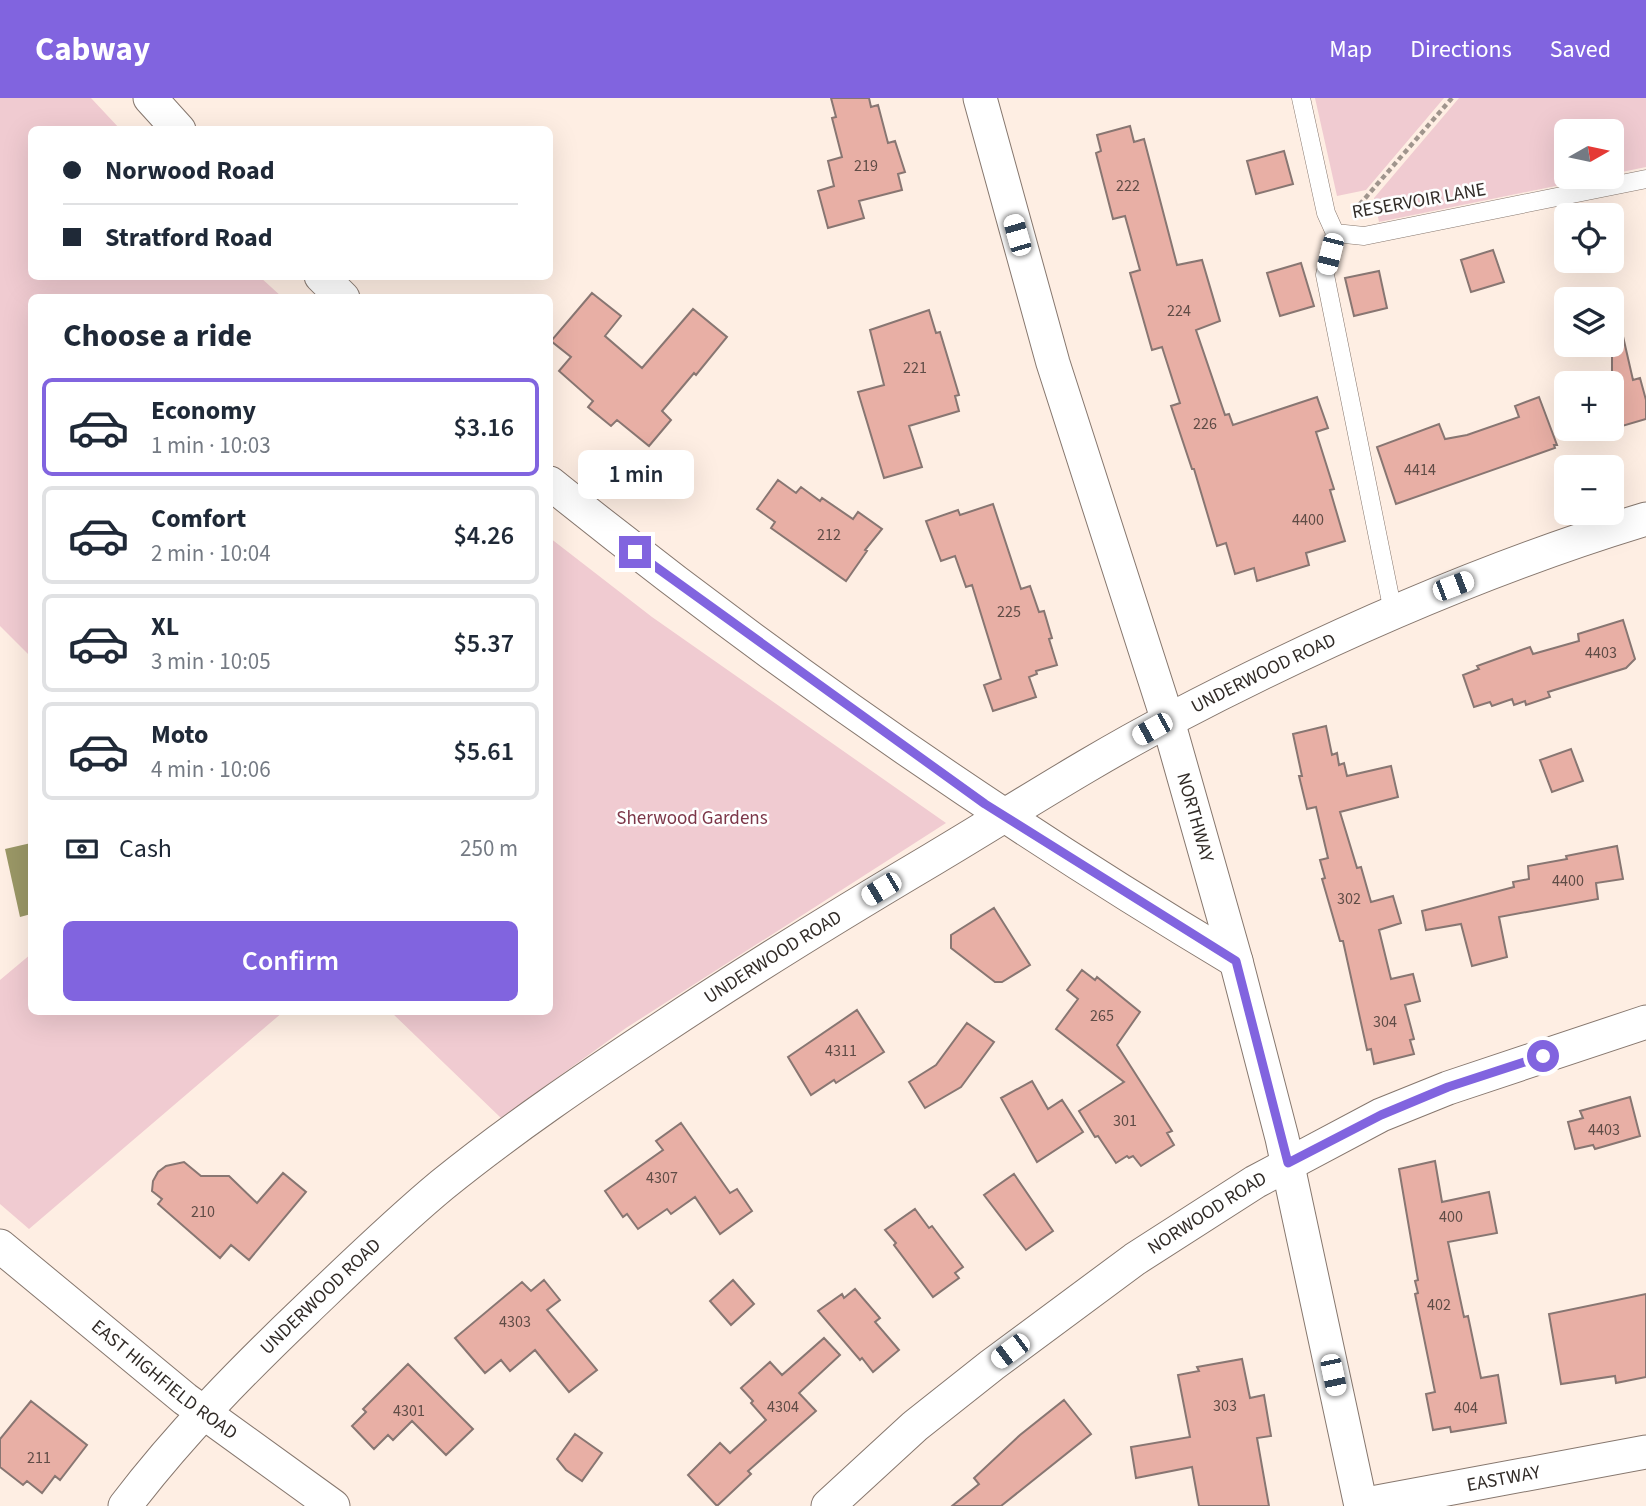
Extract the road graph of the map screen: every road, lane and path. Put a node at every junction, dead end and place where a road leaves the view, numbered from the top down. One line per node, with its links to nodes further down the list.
1 (150, 98): 5 (street)
2 (981, 98): 14 (street, NORTHWAY)
3 (1301, 98): 8 (lane, RESERVOIR LANE)
4 (1452, 98): 7 (path)
5 (175, 126)
6 (1646, 179): 8 (lane, RESERVOIR LANE)
7 (1380, 183)
8 (1335, 233): 13 (lane)
9 (325, 280): 10 (street)
10 (339, 294)
11 (553, 485): 15 (street)
12 (1646, 519): 13 (street, UNDERWOOD ROAD)
13 (1393, 612): 14 (street, UNDERWOOD ROAD)
14 (1168, 721): 15 (street, UNDERWOOD ROAD); 16 (street, NORTHWAY)
15 (1003, 815): 16 (street); 20 (street, UNDERWOOD ROAD)
16 (1236, 961): 18 (street, NORTHWAY)
17 (1646, 1022): 18 (street, NORWOOD ROAD)
18 (1288, 1163): 24 (street, NORWOOD ROAD); 25 (street, NORTHWAY)
19 (0, 1247): 20 (street, EAST HIGHFIELD ROAD)
20 (204, 1413): 22 (street, UNDERWOOD ROAD); 23 (street, EAST HIGHFIELD ROAD)
21 (1646, 1452): 25 (street, EASTWAY)
22 (125, 1506)
23 (333, 1506)
24 (828, 1506)
25 (1361, 1506)

